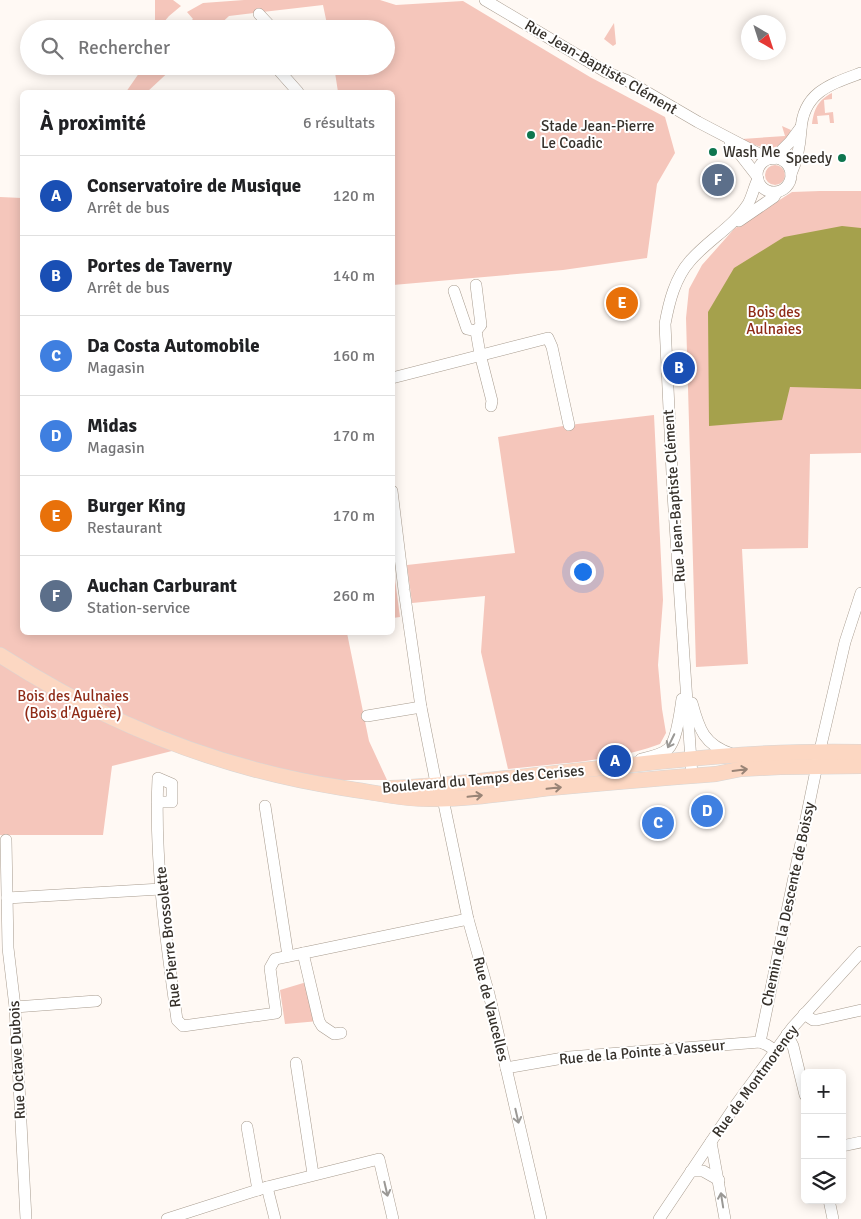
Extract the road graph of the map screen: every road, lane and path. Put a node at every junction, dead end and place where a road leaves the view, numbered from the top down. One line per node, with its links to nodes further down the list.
1 (485, 0): 8 (street, Rue Jean-Baptiste Clément)
2 (260, 14): 3 (street)
3 (265, 20)
4 (861, 73): 7 (street)
5 (286, 75): 6 (street)
6 (297, 90)
7 (801, 127): 9 (street); 10 (street)
8 (717, 132): 9 (street, Rue Jean-Baptiste Clément); 11 (street, Rue Jean-Baptiste Clément)
9 (771, 159): 10 (street); 11 (street)
10 (791, 174): 12 (street)
11 (758, 178): 12 (street); 13 (street, Rue Jean-Baptiste Clément)
12 (777, 192): 13 (street, Rue Jean-Baptiste Clément)
13 (719, 234): 24 (street, Rue Jean-Baptiste Clément)
14 (476, 285): 16 (street)
15 (454, 291): 16 (street)
16 (476, 331): 17 (street)
17 (480, 354): 18 (street); 19 (street); 20 (street)
18 (395, 377)
19 (491, 406)
20 (569, 425)
21 (395, 516): 25 (street)
22 (861, 593): 27 (street)
23 (0, 655): 36 (main road, Boulevard du Temps des Cerises)
24 (686, 677): 29 (street); 30 (street, Rue Jean-Baptiste Clément); 33 (street, one-way to 33)
25 (422, 707): 26 (street); 35 (street)
26 (367, 716)
27 (820, 751): 28 (main road, Boulevard du Temps des Cerises); 29 (main road, Boulevard du Temps des Cerises); 31 (street, Chemin de la Descente de Boissy)
28 (861, 752)
29 (734, 755): 30 (main road, Boulevard du Temps des Cerises)
30 (691, 759): 33 (main road, Boulevard du Temps des Cerises); 34 (street, Rue Jean-Baptiste Clément)
31 (816, 766): 32 (main road, Boulevard du Temps des Cerises); 34 (main road, Boulevard du Temps des Cerises, one-way to 31); 54 (street, Chemin de la Descente de Boissy)
32 (861, 766)
33 (615, 767): 35 (main road, Boulevard du Temps des Cerises)
34 (692, 776): 37 (main road, Boulevard du Temps des Cerises, one-way to 34)
35 (437, 785): 36 (main road, Boulevard du Temps des Cerises); 37 (street, Rue de Vaucelles)
36 (344, 788): 37 (main road, Boulevard du Temps des Cerises)
37 (444, 799): 43 (street, Rue de Vaucelles)
38 (156, 802): 41 (street, Rue Pierre Brossolette)
39 (265, 806): 47 (street)
40 (6, 840): 42 (street, Rue Octave Dubois)
41 (162, 889): 42 (street); 47 (street, Rue Pierre Brossolette)
42 (7, 898): 44 (street, Rue Octave Dubois)
43 (468, 919): 46 (street, Rue Pierre Brossolette); 57 (street, Rue de Vaucelles)
44 (4, 949): 49 (street, Rue Octave Dubois)
45 (861, 952): 51 (street, Rue de Montmorency)
46 (303, 953): 47 (street, Rue Pierre Brossolette); 52 (street)
47 (288, 956)
48 (96, 1001): 49 (street)
49 (15, 1007): 68 (street, Rue Octave Dubois)
50 (861, 1010): 51 (street)
51 (804, 1014): 53 (street, Rue de Montmorency)
52 (341, 1033)
53 (788, 1034): 55 (street, Rue de Montmorency); 58 (street)
54 (760, 1042): 55 (street); 57 (street, Rue de la Pointe à Vasseur)
55 (776, 1051): 60 (street, Rue de Montmorency)
56 (296, 1063): 64 (street)
57 (506, 1068): 72 (street, Rue de Vaucelles, one-way to 72)
58 (801, 1079)
59 (247, 1127): 66 (street)
60 (711, 1142): 63 (street, Rue de Montmorency); 65 (street)
61 (861, 1142): 62 (street)
62 (846, 1145)
63 (692, 1171): 65 (street); 73 (street, Rue de Montmorency)
64 (313, 1174): 66 (street); 71 (street, one-way to 71)
65 (719, 1180): 74 (street, one-way to 65)
66 (263, 1188): 69 (street); 70 (street)
67 (830, 1204): 75 (street)
68 (26, 1219)
69 (167, 1219)
70 (274, 1219)
71 (393, 1219)
72 (541, 1219)
73 (659, 1219)
74 (725, 1219)
75 (833, 1219)

